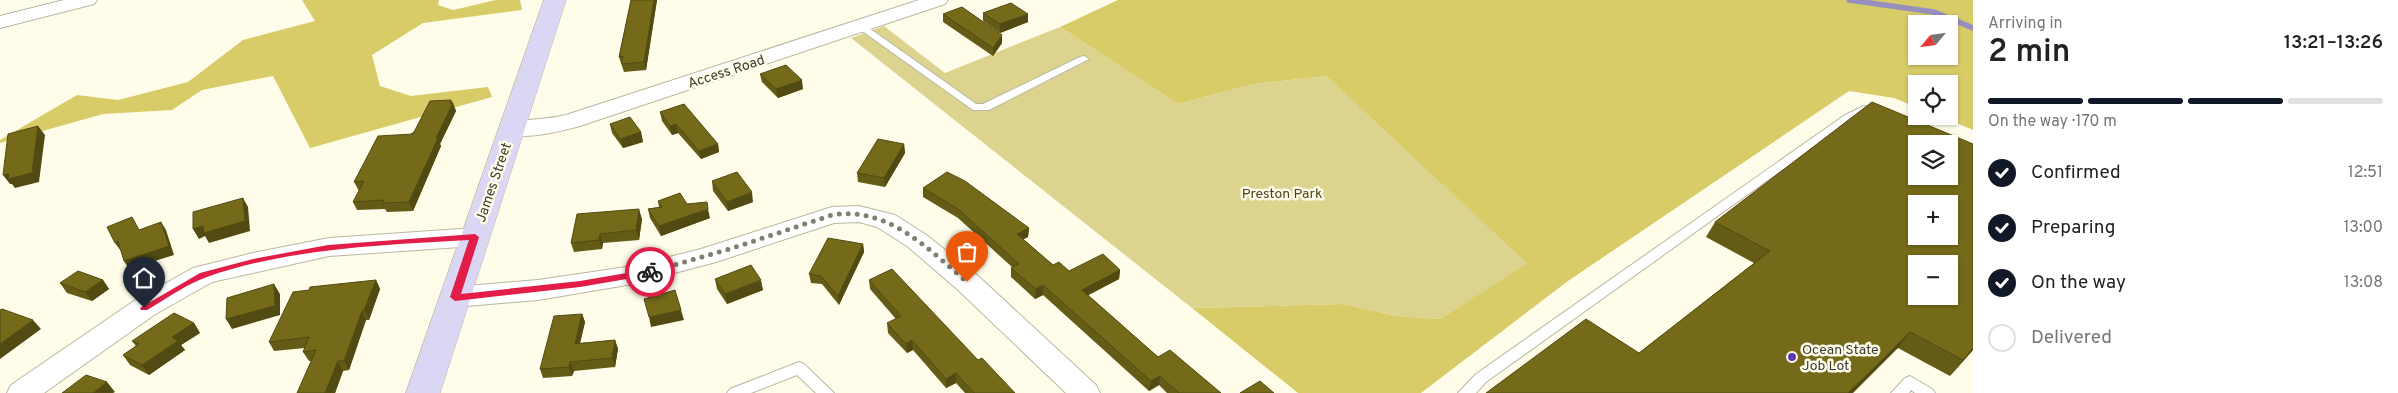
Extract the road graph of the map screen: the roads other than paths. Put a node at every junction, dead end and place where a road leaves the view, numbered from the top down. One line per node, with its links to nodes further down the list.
1 (87, 0): 4 (street)
2 (555, 0): 8 (main road, James Street)
3 (938, 0): 5 (street, Access Road)
4 (0, 22)
5 (862, 26): 6 (lane); 8 (street, Access Road)
6 (1084, 59)
7 (1887, 112): 16 (lane)
8 (511, 129): 9 (main road, James Street)
9 (475, 237): 10 (main road, James Street); 11 (street)
10 (455, 297): 12 (main road, James Street); 15 (street)
11 (22, 393)
12 (423, 393)
13 (735, 393): 14 (lane)
14 (826, 393)
15 (1085, 393)
16 (1466, 393)
17 (1899, 393): 18 (lane)
18 (1928, 393)

